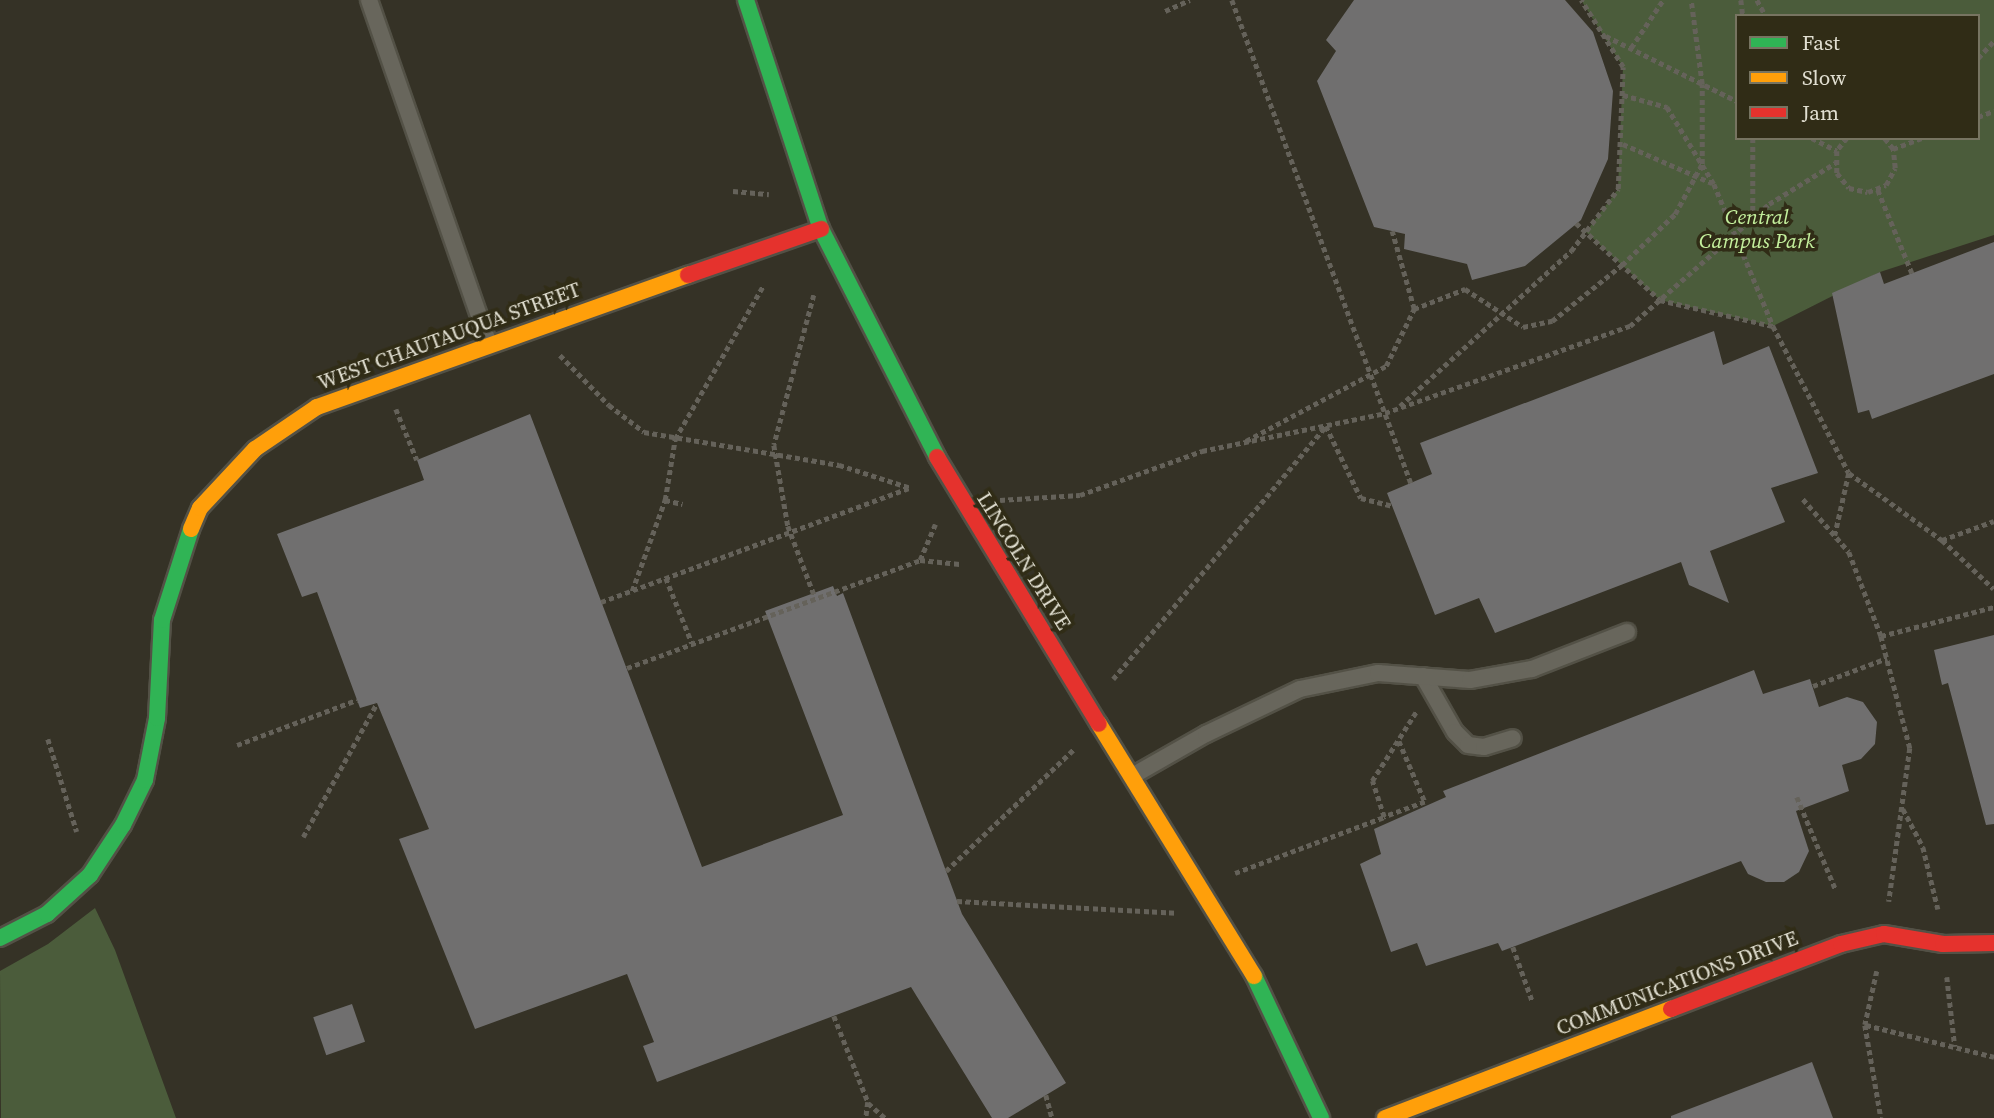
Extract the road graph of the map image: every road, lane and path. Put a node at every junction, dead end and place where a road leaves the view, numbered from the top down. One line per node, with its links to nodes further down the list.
1 (369, 0): 45 (lane)
2 (746, 0): 33 (street, LINCOLN DRIVE)
3 (1190, 0): 8 (path)
4 (1232, 0): 47 (path)
5 (1581, 0): 9 (path)
6 (1663, 0): 11 (path)
7 (1691, 0): 13 (path)
8 (1165, 11)
9 (1605, 35): 11 (path); 14 (path)
10 (1994, 41): 12 (path)
11 (1631, 48): 13 (path)
12 (1980, 56)
13 (1702, 83): 15 (path); 25 (path)
14 (1623, 95): 21 (path); 25 (path)
15 (1735, 100)
16 (1753, 140): 31 (path)
17 (1816, 140): 23 (path)
18 (1842, 140): 23 (path)
19 (1888, 140): 22 (path)
20 (1917, 140): 22 (path)
21 (1623, 144): 26 (path); 35 (path)
22 (1893, 149): 28 (path)
23 (1837, 151): 24 (path)
24 (1835, 163): 28 (path); 31 (path)
25 (1702, 164): 26 (path); 27 (path)
26 (1696, 176): 27 (path); 37 (path)
27 (1714, 184): 36 (path)
28 (1878, 190): 38 (path)
29 (733, 191): 30 (path)
30 (769, 194)
31 (1753, 218): 36 (path)
32 (1576, 223): 35 (path)
33 (821, 229): 45 (street, WEST CHAUTAUQUA STREET); 91 (street, LINCOLN DRIVE)
34 (1392, 231): 42 (path)
35 (1586, 232): 37 (path); 43 (path)
36 (1733, 235): 41 (path); 44 (path)
37 (1622, 265): 41 (path); 43 (path)
38 (1912, 274)
39 (763, 286): 52 (path)
40 (815, 292): 54 (path)
41 (1660, 300): 44 (path); 48 (path)
42 (1414, 309): 43 (path); 47 (path)
43 (1503, 313): 48 (path)
44 (1773, 326): 56 (path)
45 (488, 341): 104 (street, WEST CHAUTAUQUA STREET)
46 (559, 354): 52 (path)
47 (1371, 373): 49 (path); 53 (path)
48 (1396, 410): 49 (path)
49 (1385, 413): 50 (path); 57 (path)
50 (1326, 426): 53 (path); 62 (path); 81 (path)
51 (405, 428): 55 (path)
52 (675, 439): 54 (path); 59 (path)
53 (1241, 443): 60 (path)
54 (776, 456): 65 (path); 65 (path)
55 (417, 460)
56 (1849, 473): 66 (path); 67 (path)
57 (1411, 483)
58 (1803, 499): 66 (path)
59 (664, 500): 61 (path); 72 (path)
60 (997, 501)
61 (683, 504)
62 (1392, 506)
63 (1994, 521): 67 (path)
64 (936, 524): 68 (path)
65 (790, 532): 70 (path); 73 (path)
66 (1835, 535): 77 (path)
67 (1942, 540): 71 (path)
68 (920, 560): 69 (path); 73 (path)
69 (961, 564)
70 (666, 578): 72 (path); 78 (path)
71 (1994, 589)
72 (632, 591): 74 (path)
73 (816, 597): 78 (path)
74 (601, 602)
75 (1994, 607): 77 (path)
76 (1627, 632): 82 (lane)
77 (1881, 636): 79 (path)
78 (692, 643): 80 (path)
79 (1887, 658): 83 (path); 93 (path)
80 (627, 668)
81 (1113, 679)
82 (1427, 683): 86 (lane); 88 (path); 91 (lane)
83 (1813, 686)
84 (357, 700): 89 (path)
85 (377, 703): 95 (path)
86 (1513, 738)
87 (48, 739): 96 (path)
88 (1399, 741): 94 (path); 94 (path)
89 (237, 745)
90 (1078, 745): 97 (path)
91 (1134, 775): 119 (street, LINCOLN DRIVE)
92 (1797, 797): 99 (path)
93 (1902, 809): 101 (path); 103 (path)
94 (1384, 817): 98 (path)
95 (303, 837)
96 (80, 841)
97 (946, 871)
98 (1235, 873)
99 (1835, 888)
100 (957, 901): 102 (path)
101 (1888, 906)
102 (1178, 913)
103 (1940, 924)
104 (0, 938)
105 (1994, 943): 120 (street, COMMUNICATIONS DRIVE)
106 (1513, 947): 109 (path)
107 (1880, 960): 111 (path)
108 (1945, 966): 112 (path)
109 (1533, 1003)
110 (834, 1016): 115 (path)
111 (1865, 1025): 112 (path); 121 (path)
112 (1955, 1047): 113 (path)
113 (1994, 1056)
114 (1046, 1095): 118 (path)
115 (868, 1102): 116 (path); 117 (path)
116 (866, 1118)
117 (885, 1118)
118 (1052, 1118)
119 (1321, 1118)
120 (1385, 1118)
121 (1881, 1118)

